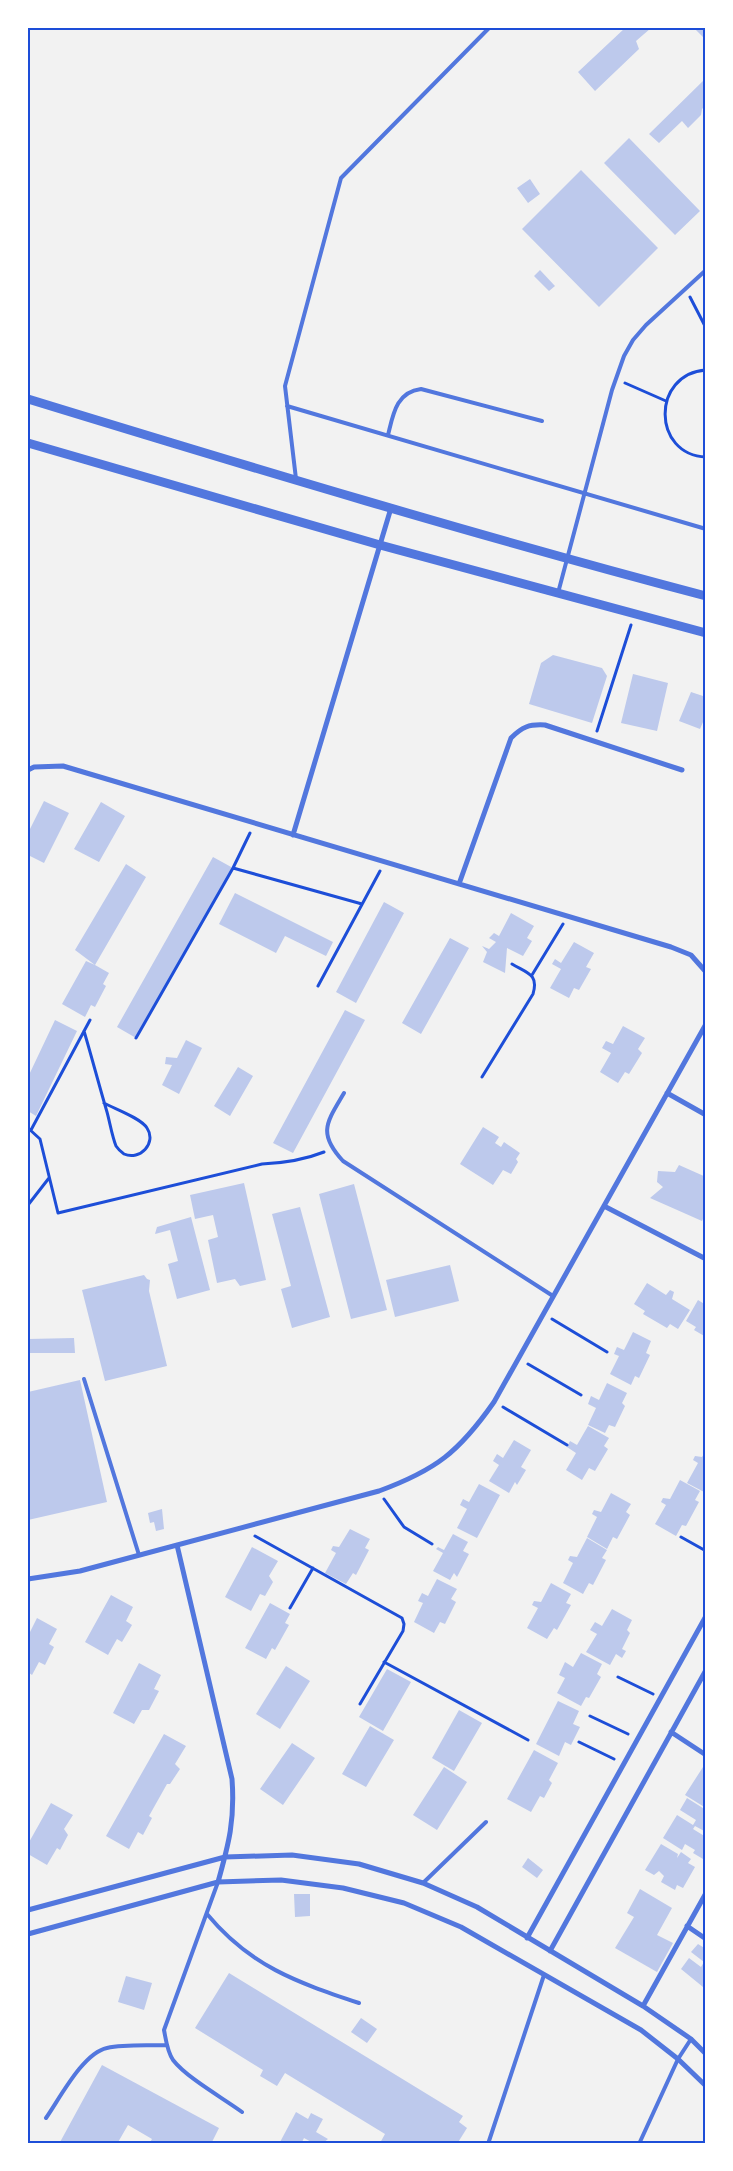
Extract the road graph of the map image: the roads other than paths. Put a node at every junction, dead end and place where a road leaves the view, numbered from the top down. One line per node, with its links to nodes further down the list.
1 (489, 28): 4 (lane)
2 (706, 270): 9 (lane)
3 (28, 399): 8 (street)
4 (287, 406): 6 (lane); 8 (lane)
5 (542, 421): 6 (lane)
6 (388, 435): 9 (lane)
7 (28, 443): 12 (street)
8 (296, 481): 10 (street)
9 (586, 492): 11 (lane); 13 (lane)
10 (391, 508): 12 (street); 13 (street)
11 (706, 529)
12 (380, 545): 14 (street); 19 (street)
13 (567, 560): 14 (lane); 15 (street)
14 (558, 593): 16 (street)
15 (706, 596)
16 (706, 633)
17 (28, 770): 19 (street)
18 (682, 770): 20 (street)
19 (293, 835): 20 (street)
20 (459, 884): 21 (street)
21 (706, 972)
22 (706, 1024): 24 (street)
23 (344, 1093): 28 (lane)
24 (667, 1093): 25 (street); 26 (street)
25 (706, 1115)
26 (604, 1206): 27 (street); 28 (street)
27 (706, 1259)
28 (553, 1296): 30 (street)
29 (84, 1378): 31 (lane)
30 (177, 1545): 31 (street); 38 (street)
31 (139, 1555): 32 (street)
32 (28, 1579)
33 (706, 1616): 46 (street)
34 (706, 1670): 35 (street)
35 (671, 1732): 36 (street); 48 (street)
36 (706, 1755)
37 (486, 1822): 40 (lane)
38 (225, 1857): 39 (street); 40 (street); 42 (street)
39 (218, 1882): 43 (lane); 45 (street); 49 (street)
40 (423, 1883): 46 (street)
41 (706, 1893): 44 (street)
42 (28, 1910)
43 (207, 1914): 50 (lane); 53 (lane)
44 (687, 1926): 47 (street); 51 (street)
45 (28, 1934)
46 (527, 1938): 48 (street)
47 (706, 1939)
48 (550, 1951): 51 (street)
49 (544, 1975): 55 (street); 59 (lane)
50 (359, 2003)
51 (643, 2006): 52 (street)
52 (691, 2039): 54 (street); 55 (lane)
53 (166, 2045): 57 (lane); 58 (lane)
54 (706, 2054)
55 (678, 2059): 56 (street); 60 (lane)
56 (706, 2086)
57 (242, 2112)
58 (46, 2118)
59 (488, 2144)
60 (640, 2144)

